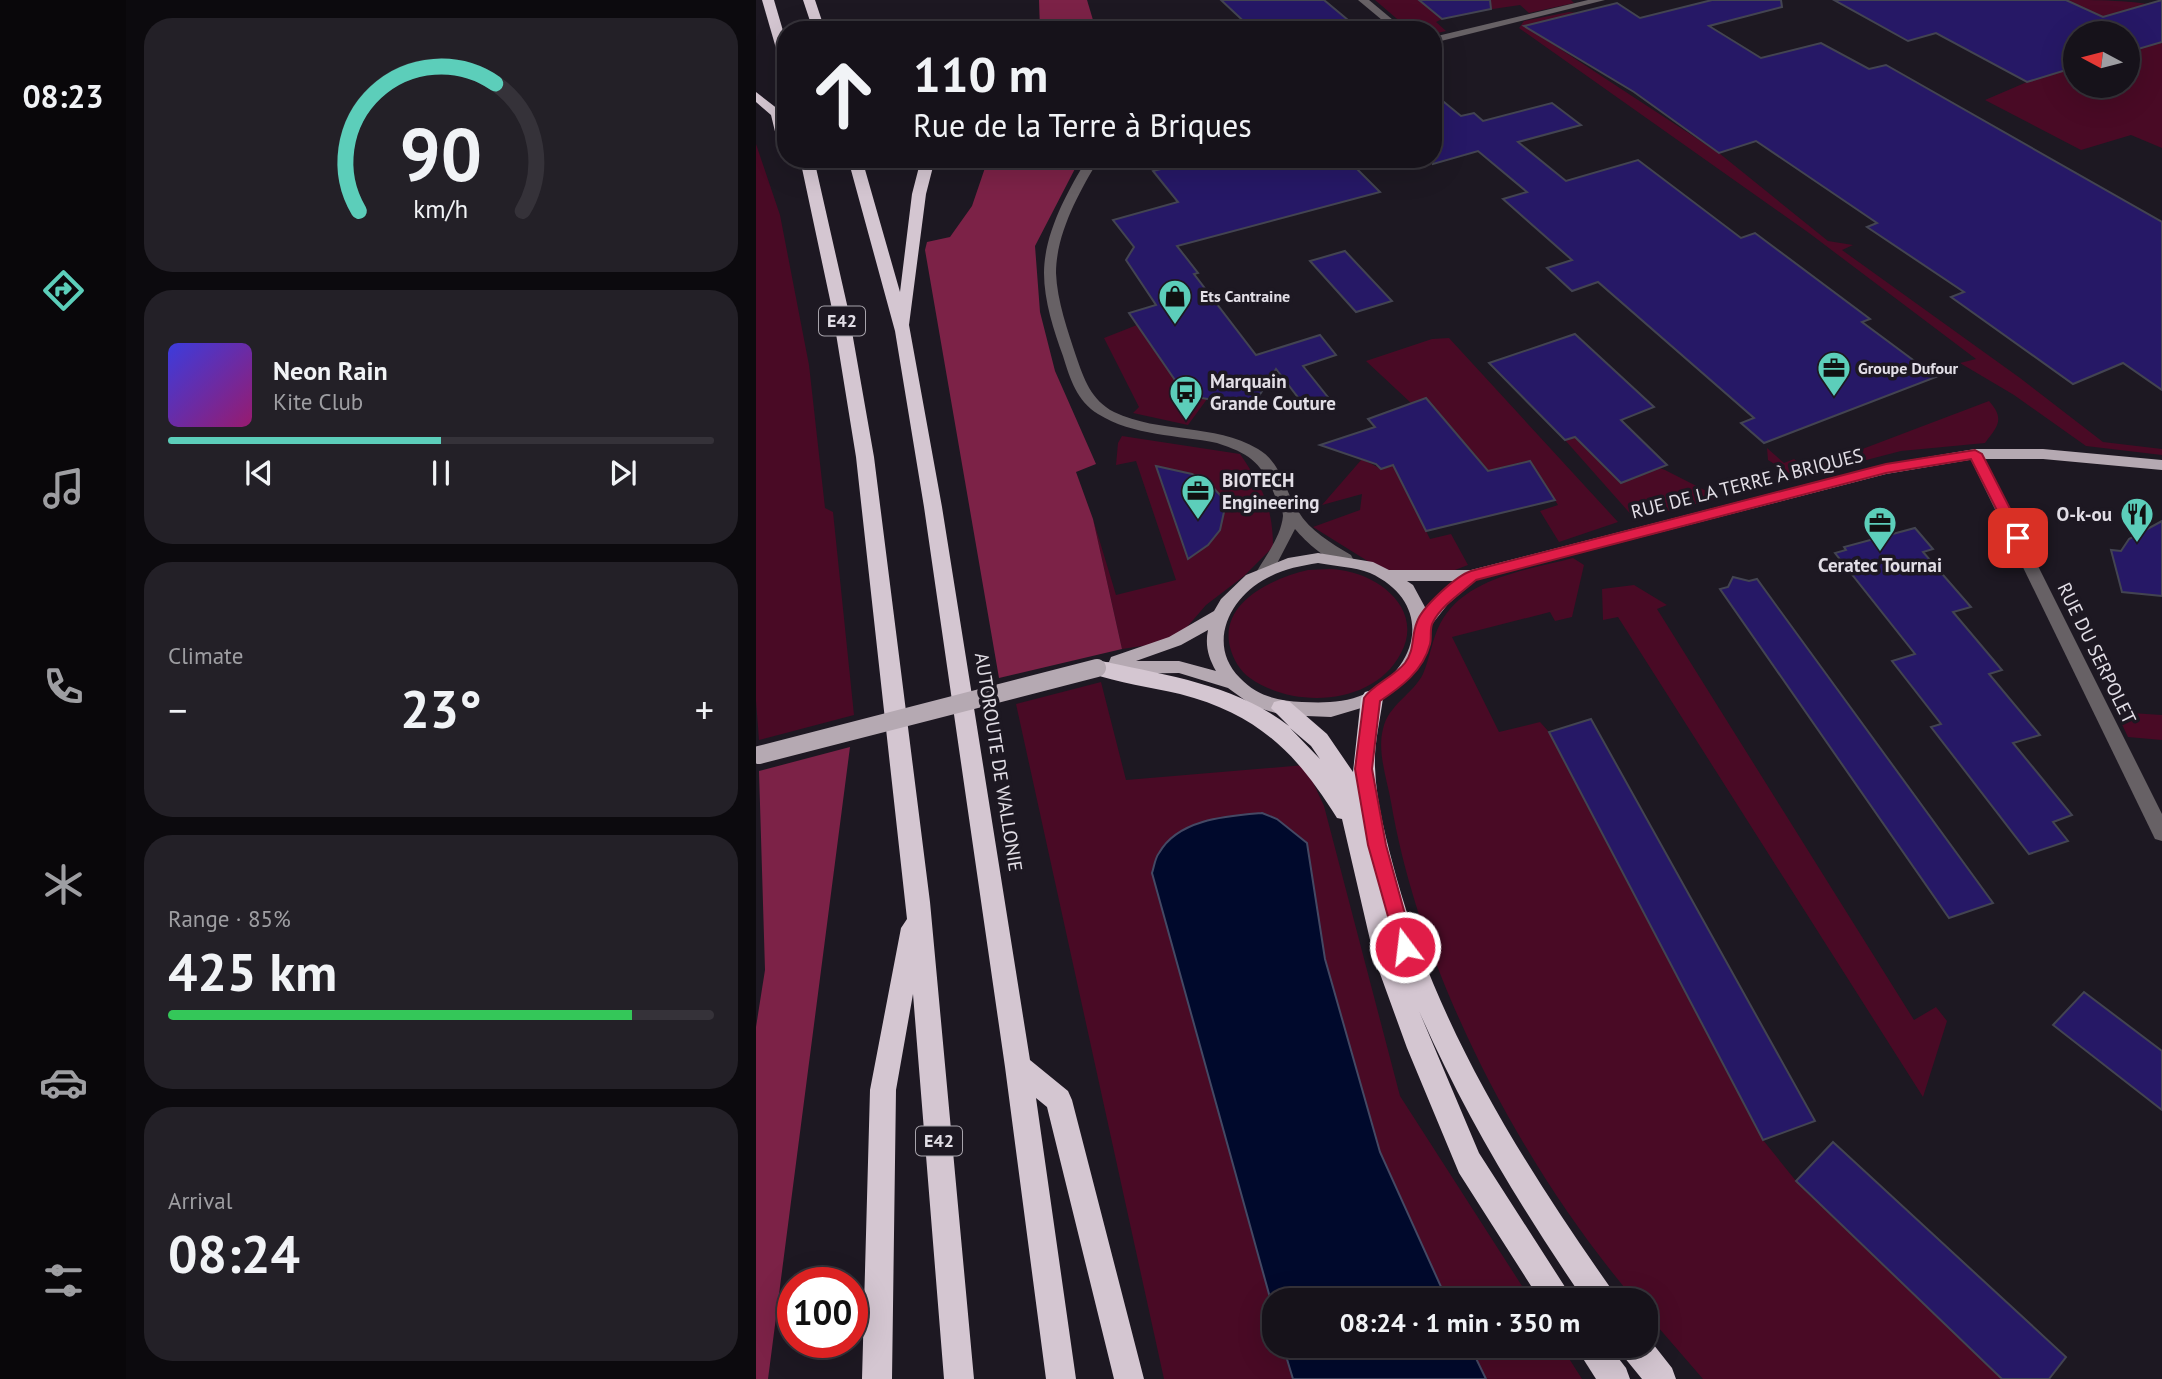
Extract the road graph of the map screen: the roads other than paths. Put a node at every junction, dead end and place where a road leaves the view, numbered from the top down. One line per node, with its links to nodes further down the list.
1 (768, 0): 7 (highway)
2 (809, 0): 5 (highway)
3 (1363, 0): 6 (street)
4 (1600, 0): 8 (street)
5 (816, 21)
6 (1389, 21)
7 (777, 31)
8 (1442, 38)
9 (756, 96): 10 (highway)
10 (777, 113)
11 (800, 168): 16 (highway)
12 (809, 168): 16 (highway, E42)
13 (858, 168): 17 (highway, AUTOROUTE DE WALLONIE)
14 (926, 168): 17 (highway)
15 (1087, 168): 20 (street)
16 (812, 185): 34 (highway, E42)
17 (903, 331): 35 (highway, AUTOROUTE DE WALLONIE)
18 (1975, 454): 19 (main road, RUE DE LA TERRE À BRIQUES); 24 (main road, RUE DE LA TERRE À BRIQUES); 33 (street, RUE DU SERPOLET)
19 (2162, 466)
20 (1291, 514): 21 (street); 22 (street)
21 (1345, 559): 22 (main road); 23 (main road)
22 (1265, 571): 25 (main road)
23 (1390, 575): 24 (main road, RUE DE LA TERRE À BRIQUES); 26 (main road)
24 (1471, 576): 26 (main road, RUE DE LA TERRE À BRIQUES)
25 (1218, 616): 27 (main road); 28 (main road)
26 (1424, 623): 29 (main road)
27 (1097, 668): 28 (main road); 31 (main road, bridge); 32 (highway)
28 (1231, 682): 30 (main road)
29 (1372, 698): 30 (main road); 37 (highway)
30 (1282, 708): 32 (highway)
31 (757, 755)
32 (1353, 825): 36 (highway)
33 (2162, 833)
34 (918, 902): 40 (highway); 41 (highway, E42)
35 (1018, 1067): 42 (highway, AUTOROUTE DE WALLONIE); 43 (highway)
36 (1549, 1288)
37 (1593, 1288)
38 (1599, 1358): 44 (highway)
39 (1644, 1358): 45 (highway)
40 (877, 1379)
41 (959, 1379)
42 (1061, 1379)
43 (1129, 1379)
44 (1615, 1379)
45 (1661, 1379)

